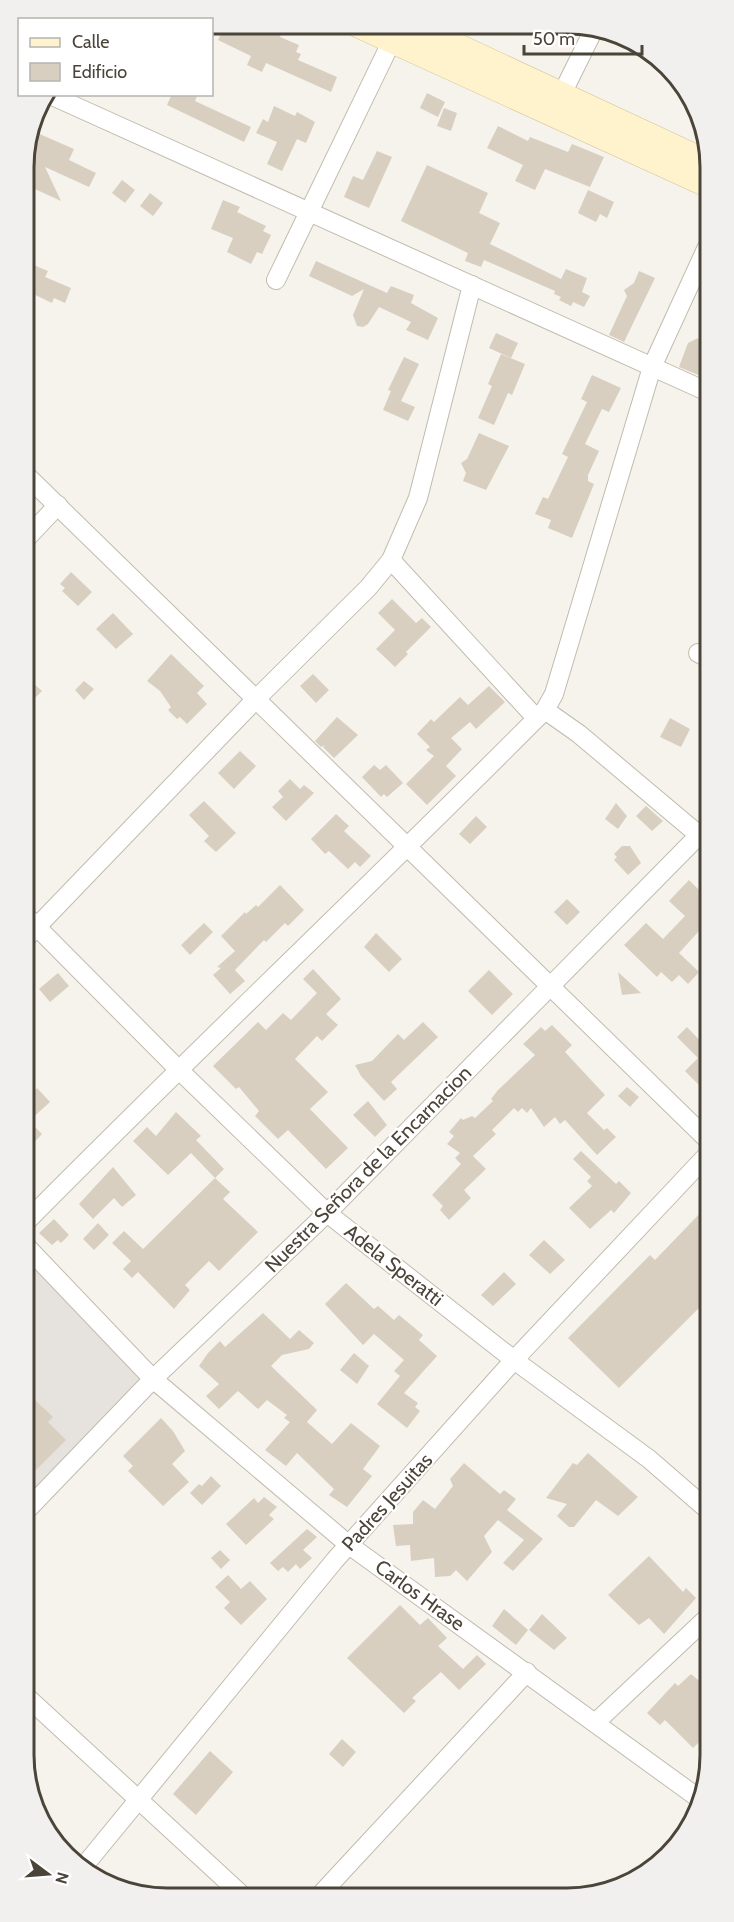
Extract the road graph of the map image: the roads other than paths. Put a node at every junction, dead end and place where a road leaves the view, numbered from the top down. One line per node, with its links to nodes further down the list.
1 (394, 34): 9 (street)
2 (398, 34): 6 (main road)
3 (428, 34): 6 (main road)
4 (590, 37): 6 (street)
5 (55, 97): 9 (street)
6 (557, 105): 7 (main road); 8 (main road)
7 (699, 160)
8 (700, 180)
9 (308, 212): 11 (street); 12 (street)
10 (700, 262): 13 (street)
11 (276, 280)
12 (472, 285): 13 (street); 18 (street)
13 (652, 367): 14 (street); 20 (street)
14 (700, 388)
15 (35, 483): 16 (street)
16 (58, 505): 17 (street); 19 (street)
17 (35, 530)
18 (391, 560): 19 (street); 20 (street)
19 (255, 700): 23 (street); 24 (street)
20 (541, 714): 21 (street); 23 (street)
21 (700, 827)
22 (700, 835): 26 (street, Nuestra Señora de la Encarnacion)
23 (408, 848): 26 (street); 27 (street)
24 (35, 920)
25 (35, 931): 27 (street, Adela Speratti)
26 (552, 985): 28 (street); 30 (street, Nuestra Señora de la Encarnacion)
27 (178, 1069): 30 (street, Adela Speratti); 31 (street)
28 (699, 1131)
29 (699, 1163): 33 (street, Padres Jesuitas)
30 (327, 1213): 33 (street, Adela Speratti); 34 (street, Nuestra Señora de la Encarnacion)
31 (34, 1214)
32 (34, 1255): 34 (street, Carlos Hrase)
33 (514, 1360): 35 (street, Adela Speratti); 37 (street, Padres Jesuitas)
34 (153, 1379): 36 (street, Nuestra Señora de la Encarnacion); 37 (street, Carlos Hrase)
35 (699, 1502)
36 (34, 1503)
37 (349, 1545): 39 (street, Carlos Hrase); 43 (street, Padres Jesuitas)
38 (699, 1626): 41 (street)
39 (527, 1672): 41 (street, Carlos Hrase); 46 (street)
40 (34, 1705): 43 (street)
41 (595, 1723): 42 (street, Carlos Hrase)
42 (693, 1794)
43 (136, 1801): 44 (street, Padres Jesuitas); 45 (street)
44 (88, 1861)
45 (234, 1888)
46 (326, 1888)

